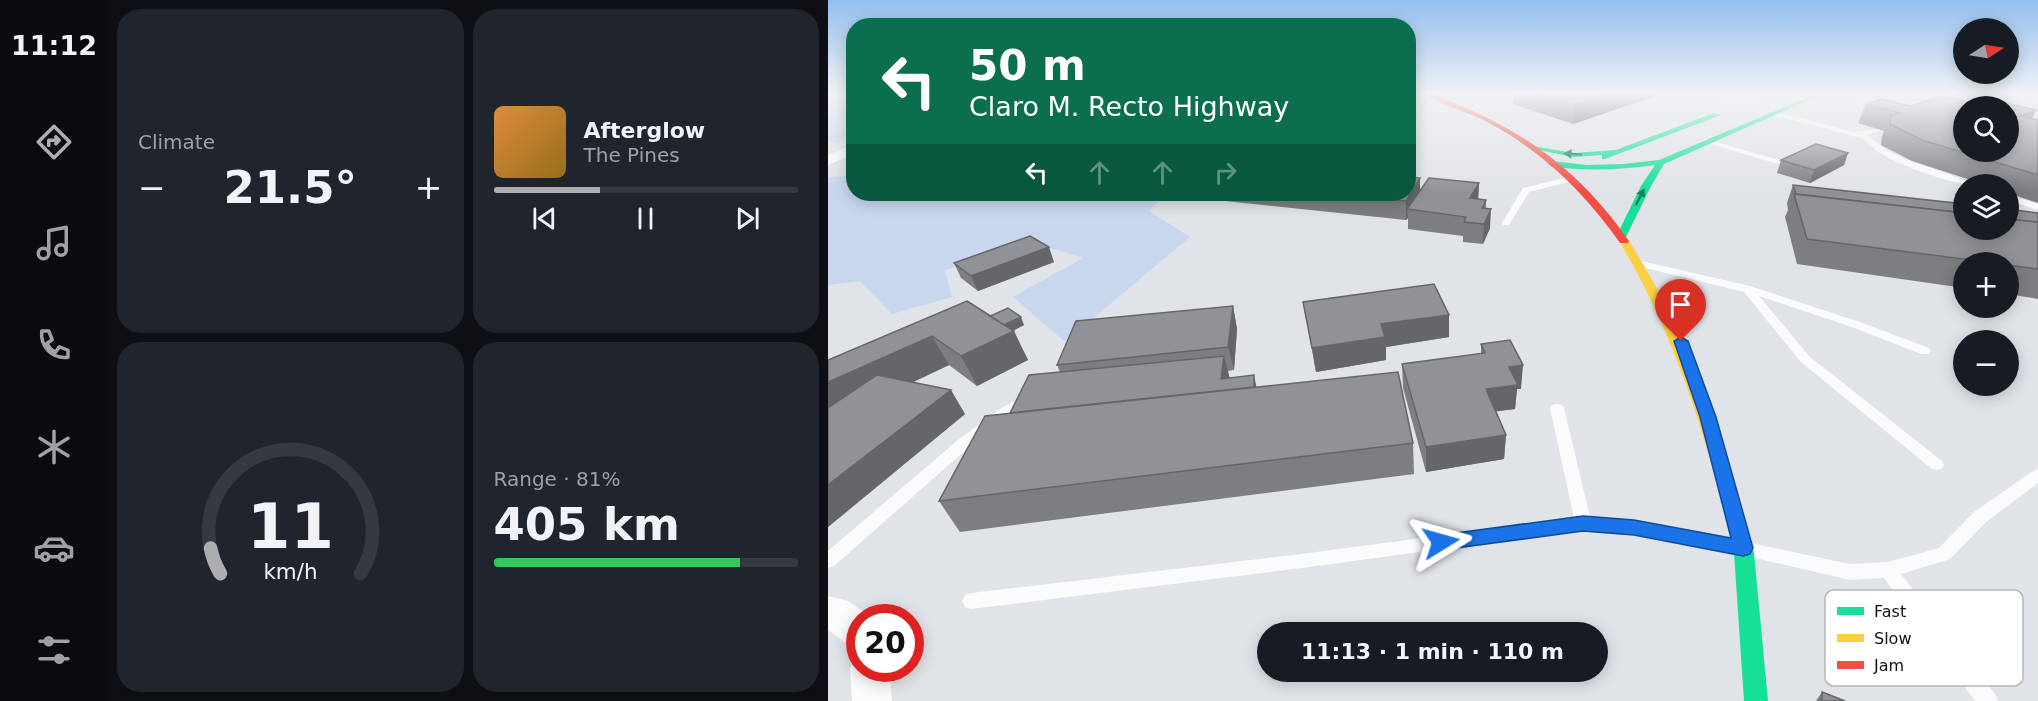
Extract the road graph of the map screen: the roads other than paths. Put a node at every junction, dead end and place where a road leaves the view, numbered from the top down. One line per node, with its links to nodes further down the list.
1 (1497, 126): 8 (main road)
2 (1686, 126): 10 (main road)
3 (1743, 126): 7 (main road)
4 (1827, 126): 6 (lane)
5 (1879, 129): 6 (lane)
6 (1862, 134): 16 (lane)
7 (1706, 141): 11 (lane); 13 (main road)
8 (1532, 148): 10 (main road, one-way to 8); 14 (main road)
9 (846, 152): 12 (street)
10 (1614, 152): 15 (main road)
11 (1800, 155)
12 (828, 161)
13 (1662, 162): 15 (main road); 22 (main road, one-way to 13)
14 (1552, 164): 15 (main road); 17 (main road)
15 (1587, 168): 18 (main road)
16 (1953, 177)
17 (1569, 179): 18 (main road); 21 (lane)
18 (1585, 195): 22 (main road)
19 (2019, 201): 20 (lane)
20 (2038, 207)
21 (1506, 223)
22 (1622, 235): 23 (main road)
23 (1641, 264): 24 (lane); 31 (main road)
24 (1745, 287): 25 (lane); 28 (lane)
25 (1925, 351)
26 (1040, 396): 32 (lane)
27 (1557, 408): 30 (lane)
28 (1937, 465)
29 (2038, 476): 33 (lane)
30 (1583, 523): 31 (lane); 35 (lane)
31 (1743, 548): 33 (lane); 41 (main road)
32 (828, 561)
33 (1888, 570): 34 (lane)
34 (1903, 590)
35 (971, 601)
36 (828, 613): 37 (street)
37 (846, 621)
38 (871, 682): 40 (street)
39 (1977, 686): 42 (lane)
40 (872, 701)
41 (1756, 701)
42 (1988, 701)

